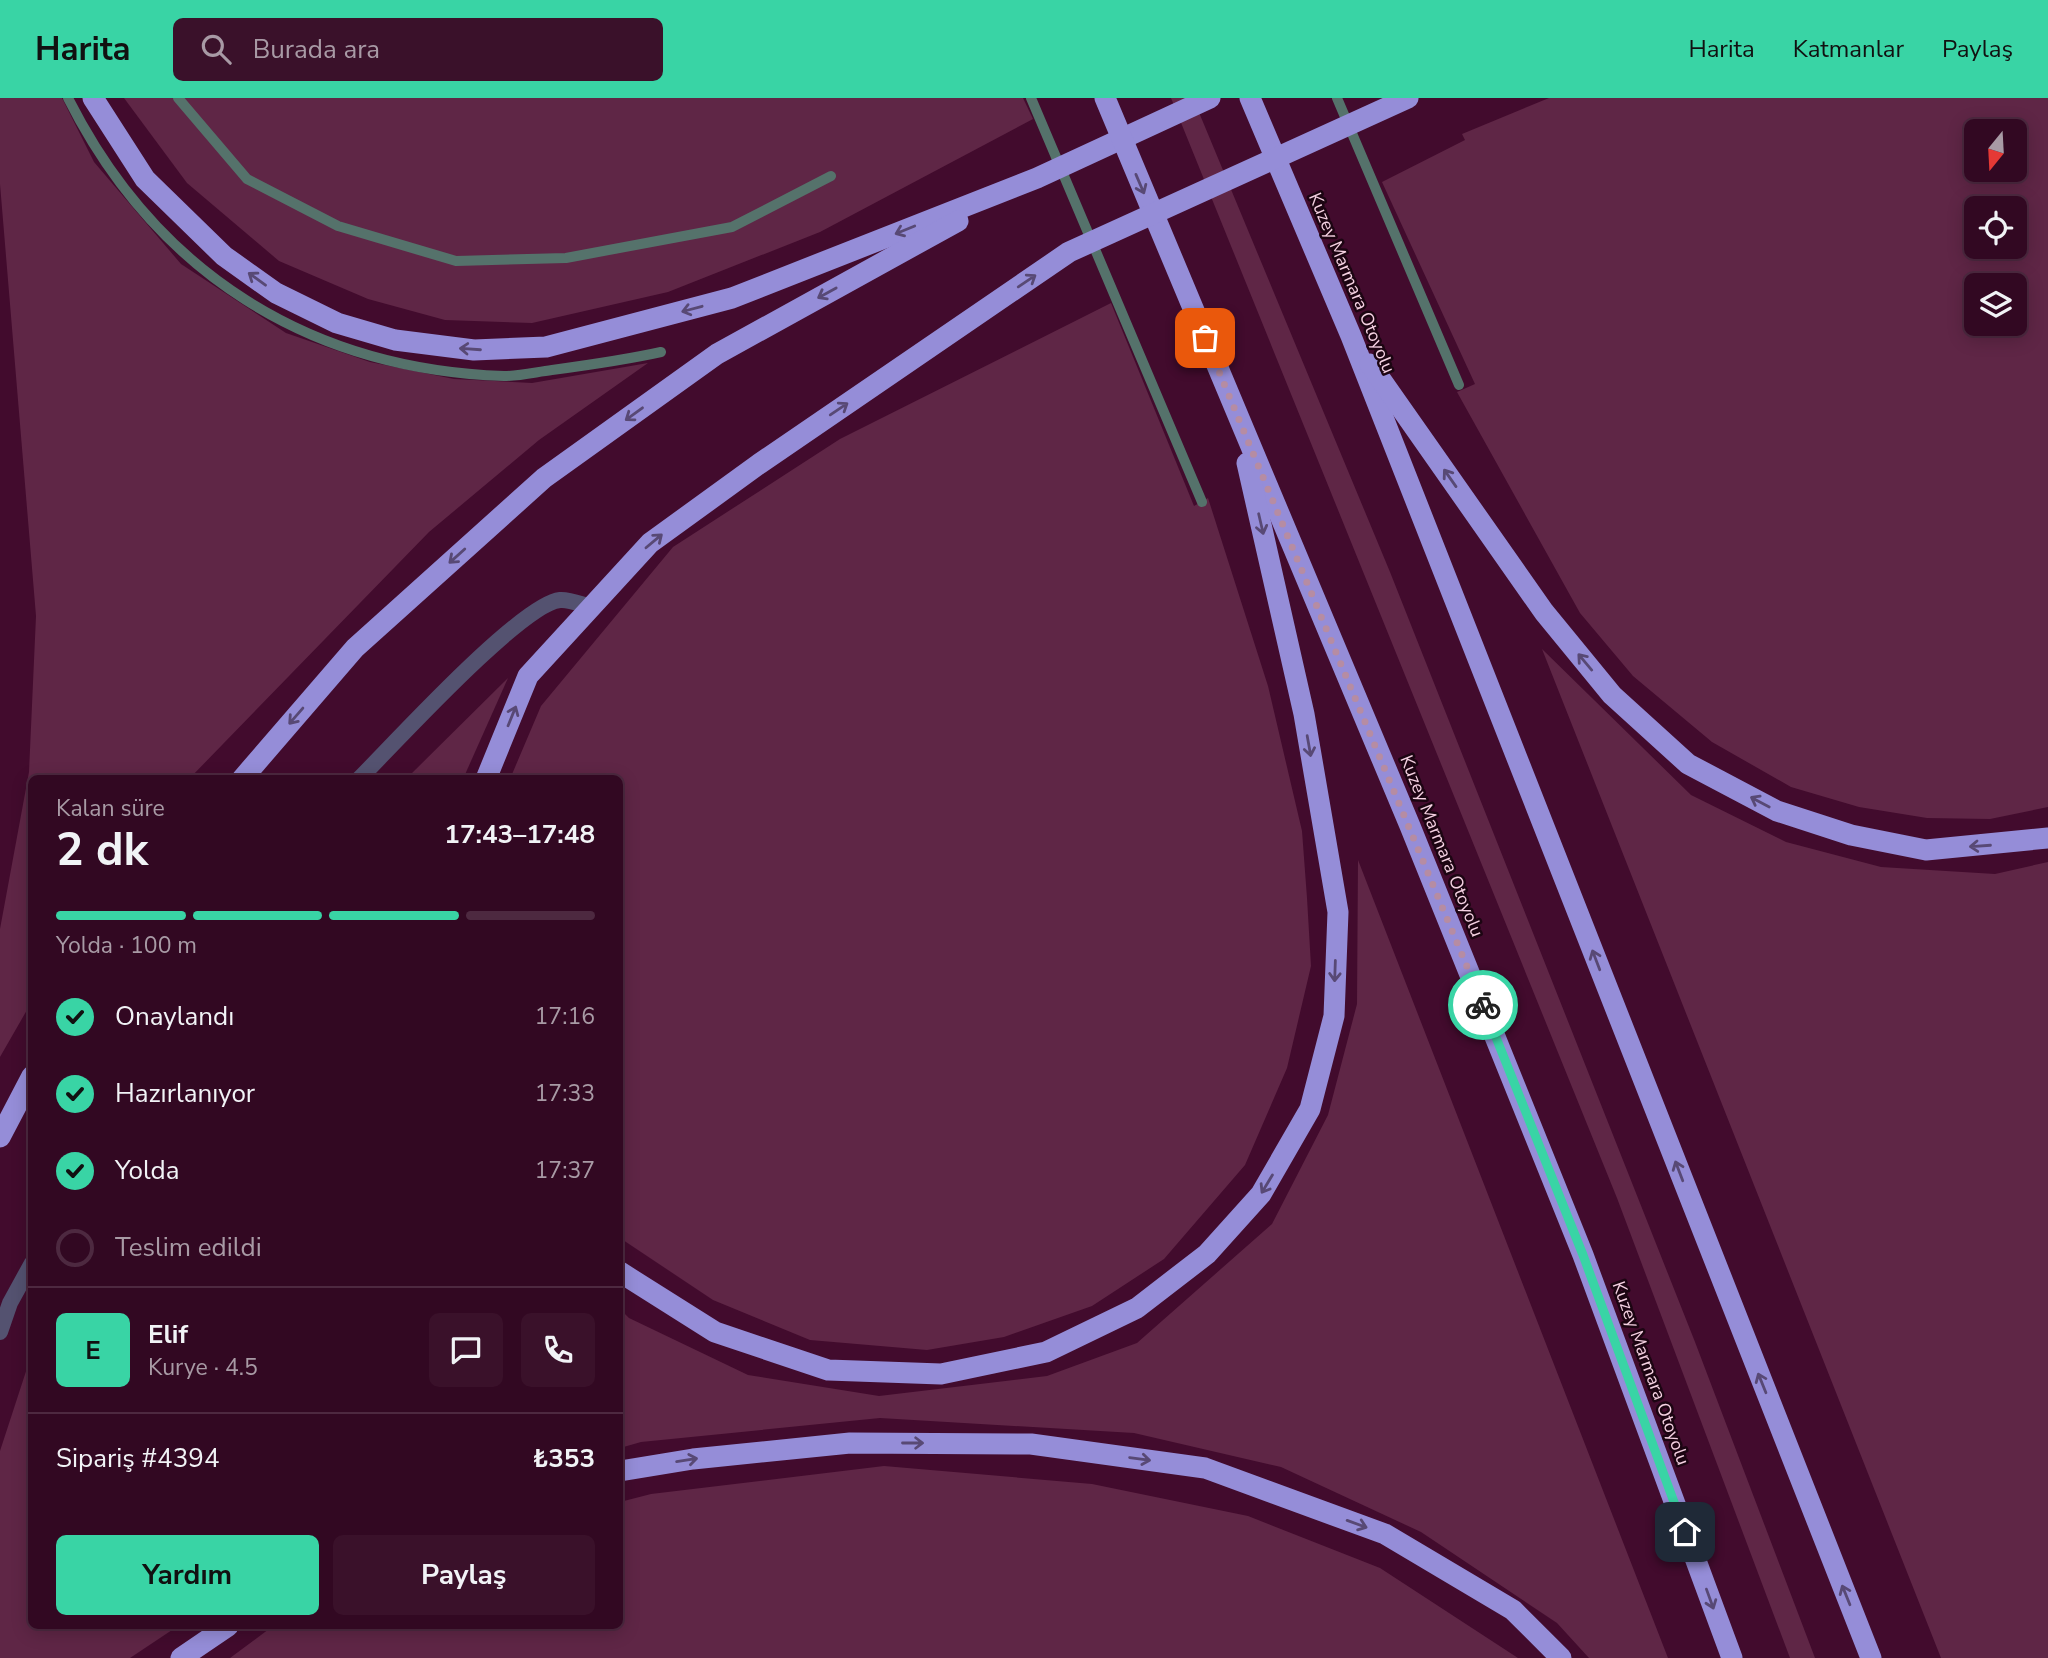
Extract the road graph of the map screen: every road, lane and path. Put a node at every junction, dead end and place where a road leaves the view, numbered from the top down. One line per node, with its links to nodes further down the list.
1 (93, 98): 8 (highway, one-way to 1)
2 (1105, 98): 10 (highway, Kuzey Marmara Otoyolu, one-way to 10)
3 (1210, 98): 8 (highway)
4 (1250, 98): 9 (highway, Kuzey Marmara Otoyolu)
5 (1408, 98): 7 (highway)
6 (1416, 98): 7 (highway)
7 (1386, 108): 11 (highway, one-way to 7)
8 (1037, 178): 12 (highway, one-way to 12)
9 (1351, 336): 15 (highway, one-way to 9); 26 (highway, Kuzey Marmara Otoyolu, one-way to 9)
10 (1235, 410): 19 (highway, one-way to 19); 25 (highway, Kuzey Marmara Otoyolu, one-way to 25)
11 (592, 607): 13 (lane); 14 (highway, one-way to 11)
12 (245, 775)
13 (363, 775)
14 (488, 775)
15 (2048, 838)
16 (28, 1084): 17 (highway)
17 (0, 1137)
18 (28, 1270): 20 (lane)
19 (623, 1274)
20 (0, 1332)
21 (623, 1471): 24 (highway, one-way to 24)
22 (224, 1629): 23 (highway)
23 (181, 1658)
24 (1561, 1658)
25 (1732, 1658)
26 (1871, 1658)

